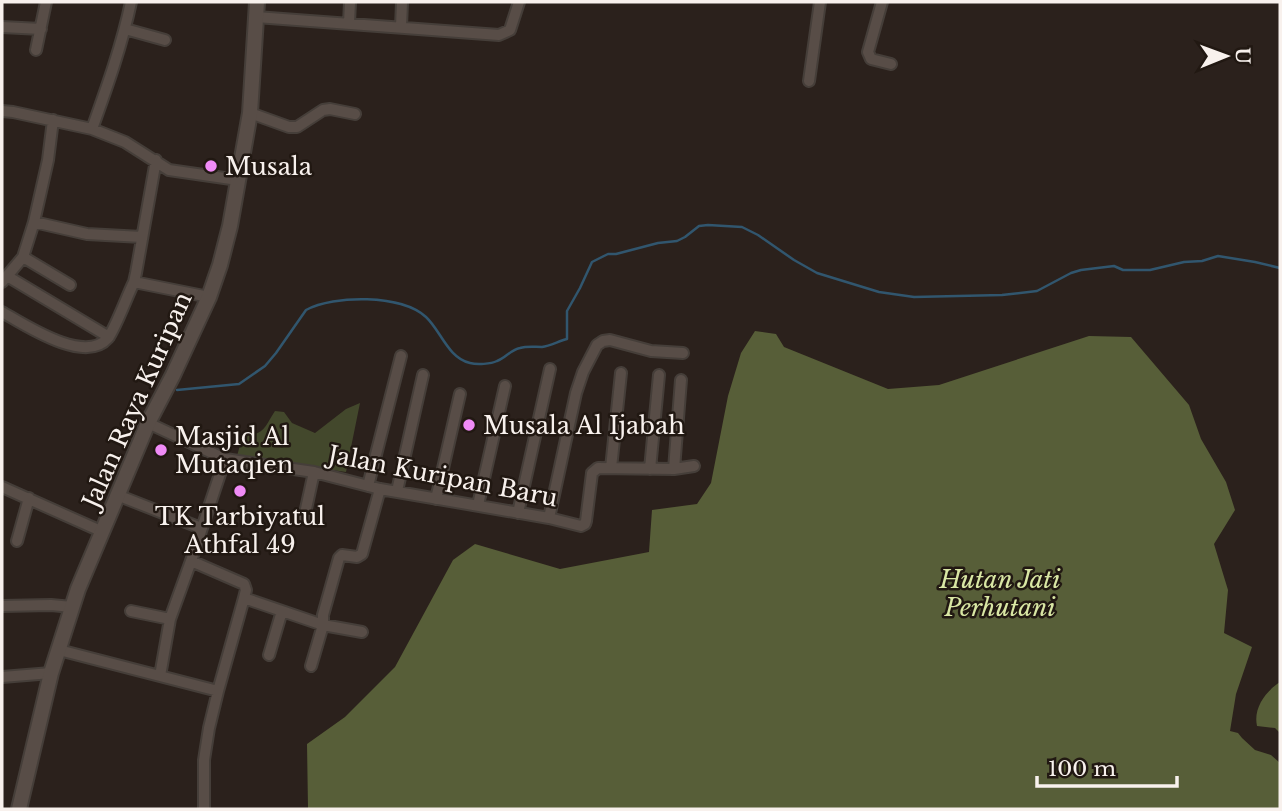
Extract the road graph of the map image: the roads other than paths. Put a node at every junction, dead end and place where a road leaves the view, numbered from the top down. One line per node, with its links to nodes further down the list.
1 (46, 2): 13 (street)
2 (131, 2): 14 (street)
3 (257, 2): 9 (street, Jalan Raya Kuripan)
4 (350, 2): 10 (street)
5 (402, 2): 12 (street)
6 (519, 2): 12 (street)
7 (820, 2): 18 (street)
8 (882, 2): 17 (street)
9 (256, 18): 10 (street); 20 (street, Jalan Raya Kuripan)
10 (349, 23): 12 (street)
11 (2, 27): 13 (street)
12 (401, 27)
13 (41, 29): 16 (street)
14 (125, 29): 15 (street); 23 (street)
15 (165, 40)
16 (36, 50)
17 (891, 64)
18 (809, 81)
19 (2, 111): 22 (street)
20 (250, 113): 21 (street); 25 (street, Jalan Raya Kuripan)
21 (355, 114)
22 (53, 120): 23 (street); 26 (street)
23 (92, 129): 24 (street)
24 (156, 160): 25 (street); 27 (street)
25 (238, 180): 32 (street, Jalan Raya Kuripan)
26 (34, 222): 27 (street); 28 (street)
27 (142, 237): 30 (street)
28 (23, 257): 29 (street); 31 (street)
29 (4, 279): 34 (street)
30 (134, 282): 32 (street); 34 (street)
31 (70, 285)
32 (209, 297): 44 (street, Jalan Raya Kuripan)
33 (2, 312): 34 (street)
34 (109, 337)
35 (683, 353): 61 (street)
36 (401, 356): 51 (street)
37 (550, 369): 59 (street)
38 (621, 373): 47 (street)
39 (423, 375): 54 (street)
40 (659, 375): 48 (street)
41 (681, 380): 49 (street)
42 (505, 386): 58 (street)
43 (460, 394): 57 (street)
44 (148, 423): 45 (street, Jalan Kuripan Baru); 55 (street, Jalan Raya Kuripan)
45 (225, 459): 50 (street, Jalan Kuripan Baru); 62 (street)
46 (694, 466): 49 (street)
47 (611, 468): 48 (street); 61 (street, Jalan Kuripan Baru)
48 (650, 469): 49 (street)
49 (674, 469)
50 (314, 472): 51 (street, Jalan Kuripan Baru); 60 (street)
51 (368, 486): 53 (street, Jalan Kuripan Baru)
52 (2, 487): 56 (street)
53 (380, 489): 54 (street, Jalan Kuripan Baru); 72 (street)
54 (397, 491): 57 (street, Jalan Kuripan Baru)
55 (117, 495): 62 (street); 63 (street, Jalan Raya Kuripan)
56 (29, 498): 63 (street); 64 (street)
57 (436, 499): 58 (street, Jalan Kuripan Baru)
58 (478, 505): 59 (street, Jalan Kuripan Baru)
59 (518, 513): 61 (street, Jalan Kuripan Baru)
60 (304, 518)
61 (549, 518)
62 (201, 528): 65 (street)
63 (103, 532): 68 (street, Jalan Raya Kuripan)
64 (17, 541)
65 (191, 561): 66 (street); 71 (street)
66 (244, 598): 70 (street); 80 (street)
67 (2, 606): 68 (street)
68 (72, 607): 74 (street, Jalan Raya Kuripan)
69 (131, 611): 71 (street)
70 (282, 611): 72 (street); 75 (street)
71 (170, 619): 78 (street)
72 (323, 625): 73 (street); 76 (street)
73 (362, 632)
74 (59, 650): 77 (street, Jalan Raya Kuripan); 78 (street)
75 (269, 655)
76 (310, 666)
77 (51, 673): 79 (street); 81 (street, Jalan Raya Kuripan)
78 (160, 676): 80 (street)
79 (2, 677)
80 (218, 691): 82 (street)
81 (19, 809)
82 (204, 809)

